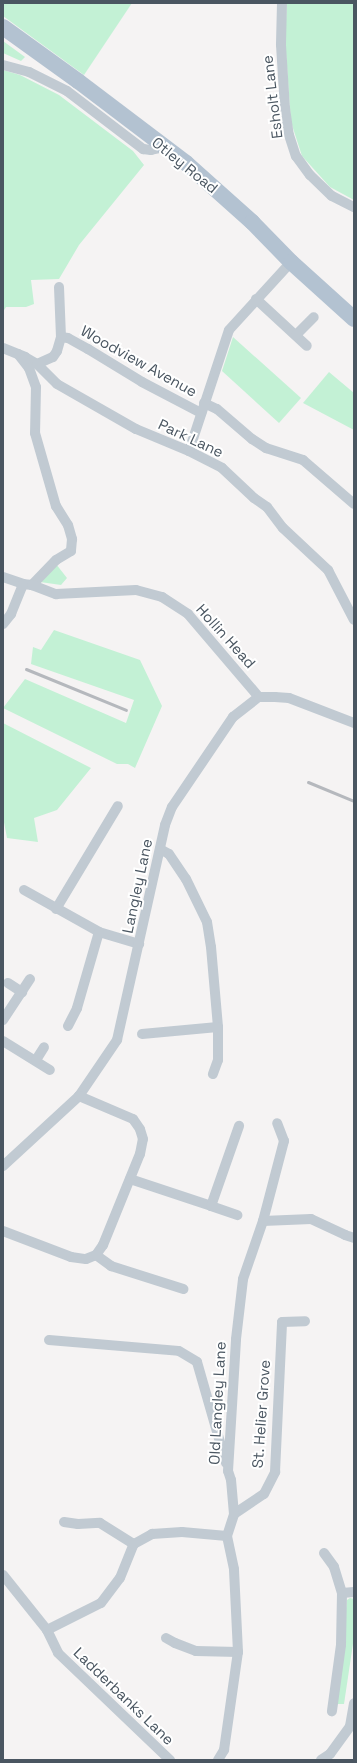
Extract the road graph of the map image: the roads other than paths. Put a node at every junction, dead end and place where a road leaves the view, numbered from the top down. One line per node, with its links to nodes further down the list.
1 (282, 3): 5 (street, Esholt Lane)
2 (3, 27): 4 (main road, Otley Road)
3 (3, 65): 4 (street)
4 (164, 147): 6 (main road, Otley Road)
5 (354, 207)
6 (291, 262): 8 (street); 10 (main road, Otley Road)
7 (59, 287): 12 (street)
8 (256, 299): 11 (street); 17 (street)
9 (314, 317): 11 (street)
10 (354, 319)
11 (296, 335): 13 (street)
12 (61, 337): 16 (street); 18 (street, Woodview Avenue)
13 (307, 346)
14 (3, 348): 15 (street, Park Lane)
15 (18, 354): 16 (street, Park Lane); 22 (street)
16 (37, 364): 19 (street, Park Lane)
17 (204, 403): 18 (street); 20 (street)
18 (201, 413): 19 (street)
19 (189, 451): 23 (street, Park Lane)
20 (354, 504)
21 (3, 577): 22 (street, Hollin Head)
22 (27, 584): 24 (street); 25 (street, Hollin Head)
23 (354, 620)
24 (3, 624)
25 (259, 697): 26 (street); 28 (street, Langley Lane)
26 (354, 723)
27 (118, 806): 30 (street)
28 (160, 849): 32 (street, Langley Lane); 38 (street)
29 (24, 890): 30 (street)
30 (56, 909): 31 (street)
31 (99, 932): 32 (street); 37 (street)
32 (139, 944): 45 (street, Langley Lane)
33 (30, 979): 35 (street)
34 (8, 983): 35 (street)
35 (22, 992): 36 (street)
36 (3, 1020)
37 (68, 1026)
38 (218, 1027): 39 (street); 44 (street)
39 (142, 1034)
40 (3, 1041): 42 (street)
41 (44, 1047): 42 (street)
42 (36, 1060): 43 (street)
43 (50, 1070)
44 (213, 1074)
45 (79, 1096): 48 (street, Langley Lane); 49 (street)
46 (277, 1123): 52 (street, Old Langley Lane)
47 (239, 1126): 50 (street)
48 (3, 1166)
49 (130, 1179): 50 (street); 55 (street)
50 (211, 1206): 51 (street)
51 (237, 1215)
52 (263, 1221): 54 (street); 59 (street, Old Langley Lane)
53 (3, 1231): 55 (street)
54 (354, 1238)
55 (96, 1256): 56 (street)
56 (183, 1289)
57 (305, 1321): 60 (street, St. Helier Grove)
58 (50, 1340): 59 (street)
59 (228, 1471): 60 (street, Old Langley Lane)
60 (234, 1514): 62 (street, Old Langley Lane)
61 (64, 1522): 63 (street)
62 (227, 1536): 63 (street); 70 (street, Old Langley Lane)
63 (134, 1544): 68 (street)
64 (324, 1553): 66 (street)
65 (3, 1576): 68 (street, Ladderbanks Lane)
66 (342, 1592): 67 (street); 72 (street)
67 (354, 1592)
68 (47, 1630): 73 (street, Ladderbanks Lane)
69 (166, 1638): 70 (street)
70 (238, 1652): 74 (street, Old Langley Lane)
71 (354, 1704): 75 (street)
72 (332, 1711)
73 (170, 1760)
74 (218, 1760)
75 (321, 1760)

